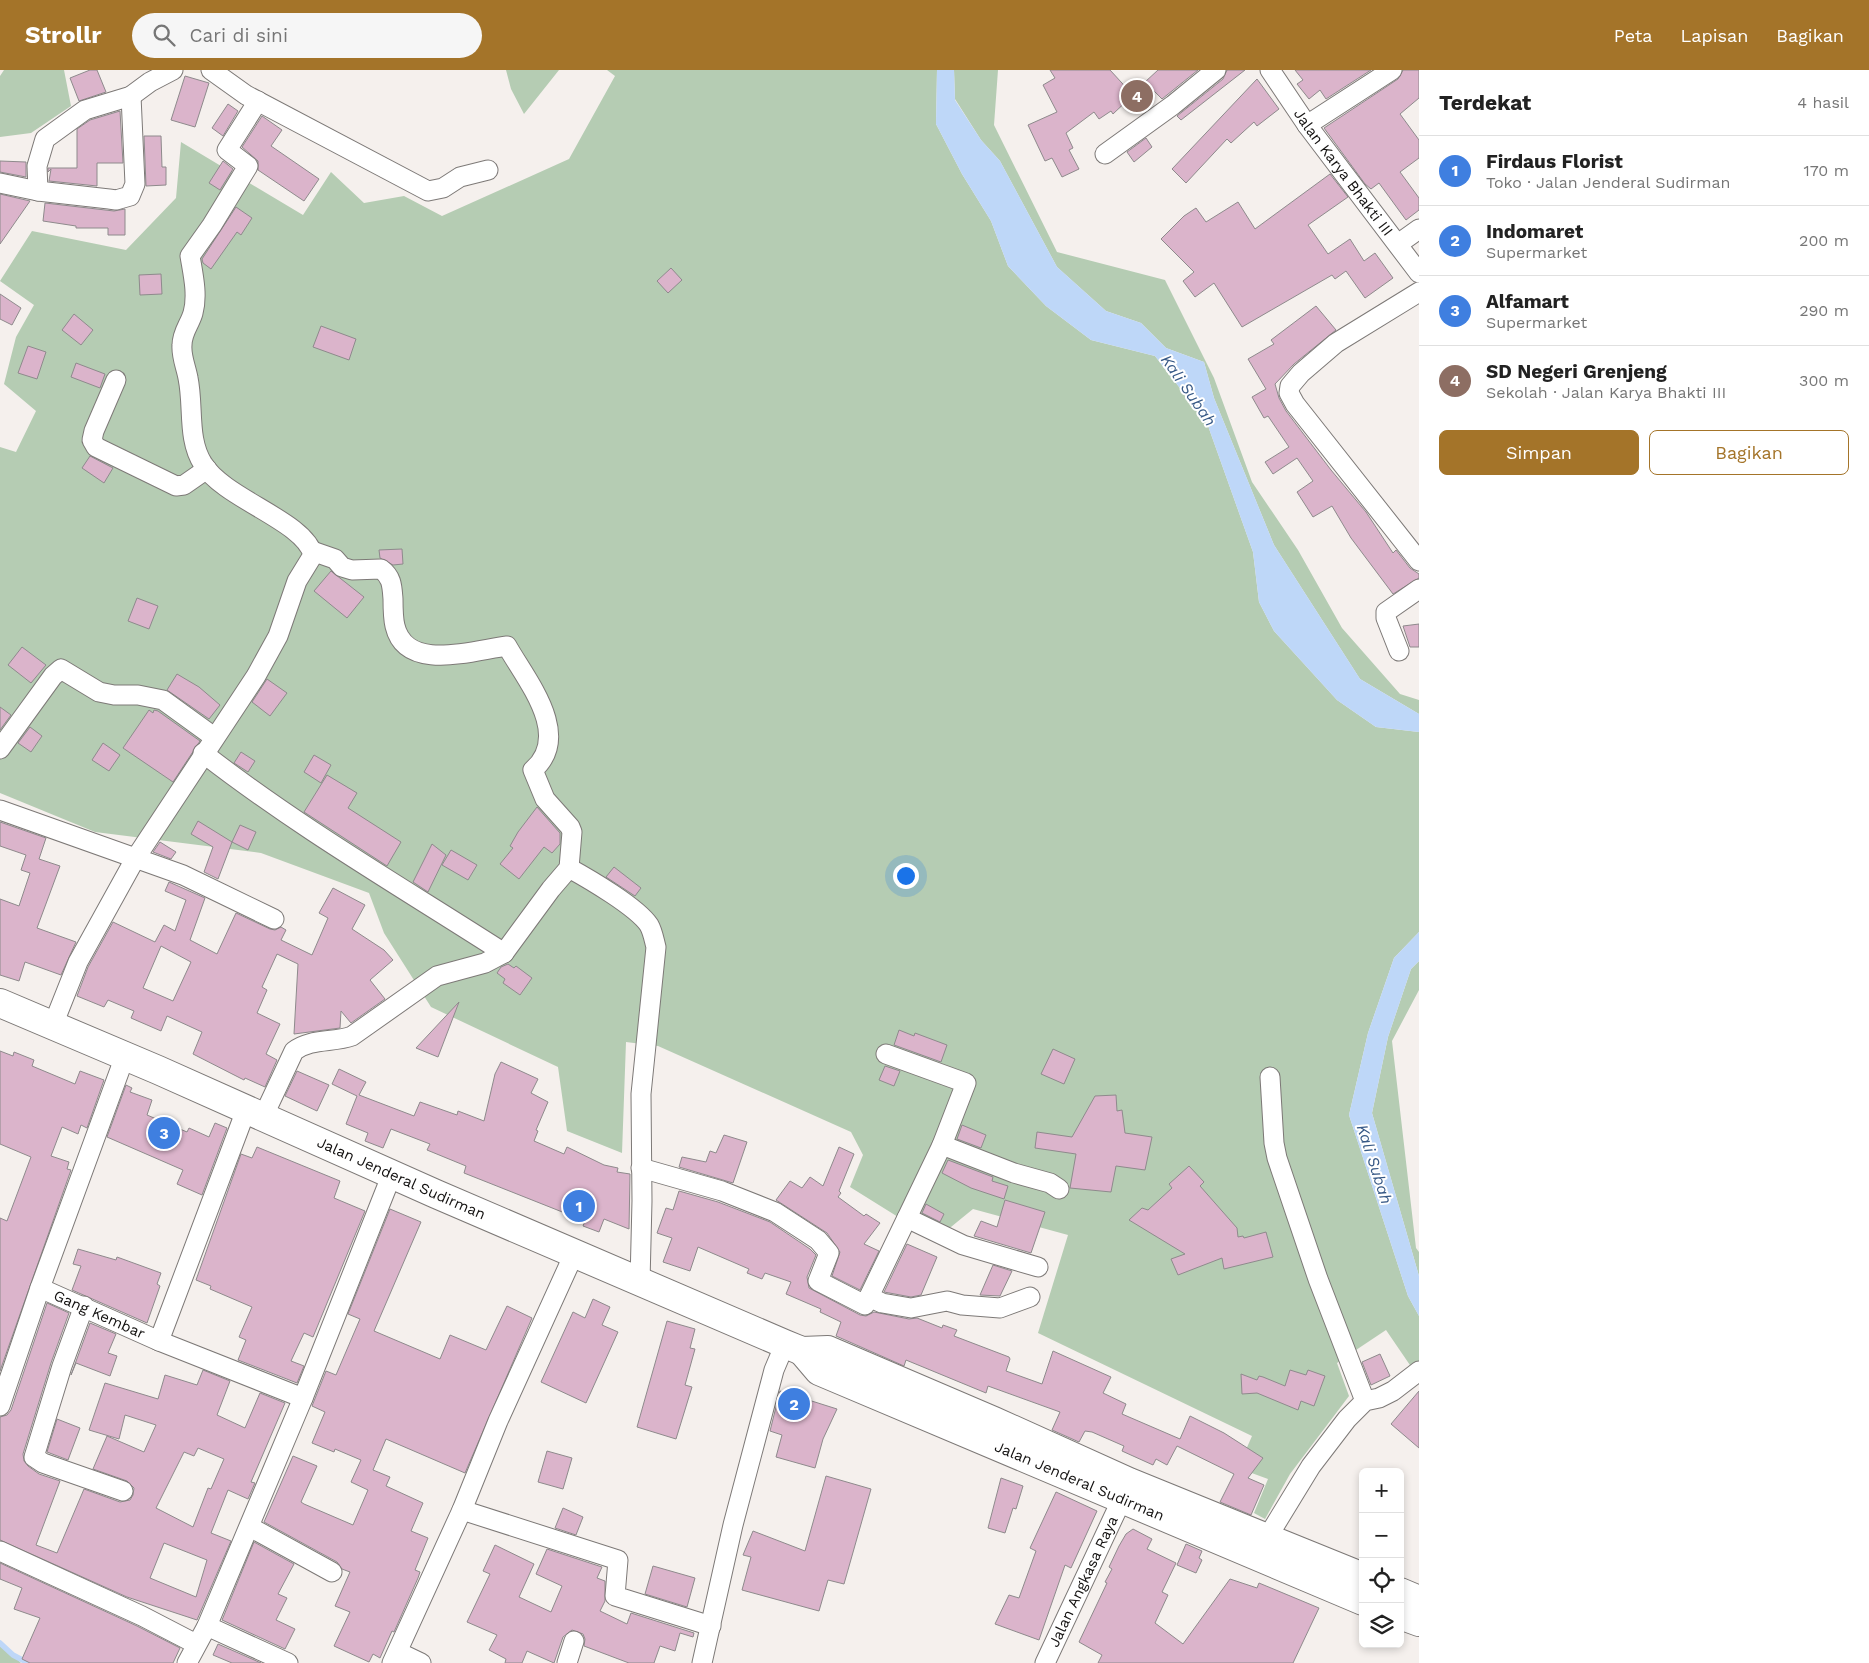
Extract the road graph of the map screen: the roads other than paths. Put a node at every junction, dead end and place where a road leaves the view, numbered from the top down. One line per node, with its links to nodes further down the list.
1 (173, 70): 6 (street)
2 (211, 70): 7 (street)
3 (1216, 70): 9 (street)
4 (1270, 70): 8 (street, Jalan Karya Bhakti III)
5 (1392, 70): 8 (street)
6 (131, 96): 12 (street); 12 (street)
7 (258, 101): 10 (street); 18 (street)
8 (1307, 126): 14 (street, Jalan Karya Bhakti III)
9 (1105, 154)
10 (488, 170)
11 (0, 183): 12 (street)
12 (38, 191)
13 (1419, 229): 14 (street)
14 (1398, 244): 15 (street, Jalan Karya Bhakti III)
15 (1419, 273)
16 (1419, 292): 20 (street)
17 (116, 380): 18 (street)
18 (207, 470): 19 (street)
19 (312, 551): 23 (street); 28 (street)
20 (1419, 561)
21 (1419, 589): 22 (street)
22 (1399, 651)
23 (214, 738): 24 (street); 25 (street)
24 (0, 749)
25 (204, 753): 27 (street); 30 (street)
26 (0, 810): 27 (street)
27 (135, 859): 29 (street); 32 (street)
28 (569, 868): 30 (street); 38 (street)
29 (274, 919)
30 (504, 953): 36 (street, Gang Kembar)
31 (1, 1006): 32 (highway, Jalan Jenderal Sudirman)
32 (54, 1025): 34 (highway, Jalan Jenderal Sudirman)
33 (886, 1054): 37 (street)
34 (125, 1056): 36 (highway, Jalan Jenderal Sudirman); 45 (street, Gang Kembar)
35 (1270, 1077): 53 (street)
36 (254, 1113): 39 (highway, Jalan Jenderal Sudirman); 49 (street, Gang Kembar)
37 (942, 1145): 40 (street); 41 (street)
38 (641, 1168): 44 (street); 46 (street)
39 (392, 1174): 42 (highway, Jalan Jenderal Sudirman); 52 (street)
40 (1059, 1189)
41 (907, 1218): 43 (street); 46 (street)
42 (574, 1254): 44 (highway, Jalan Jenderal Sudirman); 57 (street)
43 (1038, 1268)
44 (640, 1282): 50 (highway, Jalan Jenderal Sudirman)
45 (40, 1288): 48 (street, Gang Kembar); 54 (street)
46 (869, 1297): 47 (street)
47 (1030, 1297)
48 (84, 1306): 49 (street, Gang Kembar); 55 (street)
49 (159, 1341): 52 (street)
50 (793, 1348): 56 (highway, Jalan Jenderal Sudirman); 69 (street)
51 (1419, 1371): 53 (street)
52 (303, 1398): 58 (street)
53 (1365, 1401): 59 (street)
54 (0, 1406)
55 (123, 1491)
56 (1126, 1491): 59 (highway, Jalan Jenderal Sudirman); 64 (highway, Jalan Jenderal Sudirman); 78 (street, Jalan Angkasa Raya)
57 (462, 1510): 69 (street); 72 (street)
58 (250, 1527): 61 (street); 68 (street)
59 (1267, 1538): 62 (highway, Jalan Jenderal Sudirman)
60 (0, 1551): 71 (street)
61 (332, 1572)
62 (1359, 1575)
63 (1404, 1594): 65 (highway)
64 (1359, 1599)
65 (1419, 1600)
66 (1404, 1616): 67 (highway)
67 (1419, 1622)
68 (207, 1626): 71 (street); 74 (street)
69 (711, 1626): 77 (street)
70 (574, 1641): 76 (street)
71 (196, 1644): 73 (street)
72 (395, 1658): 75 (street)
73 (187, 1663)
74 (288, 1663)
75 (421, 1663)
76 (567, 1663)
77 (702, 1663)
78 (1045, 1663)

